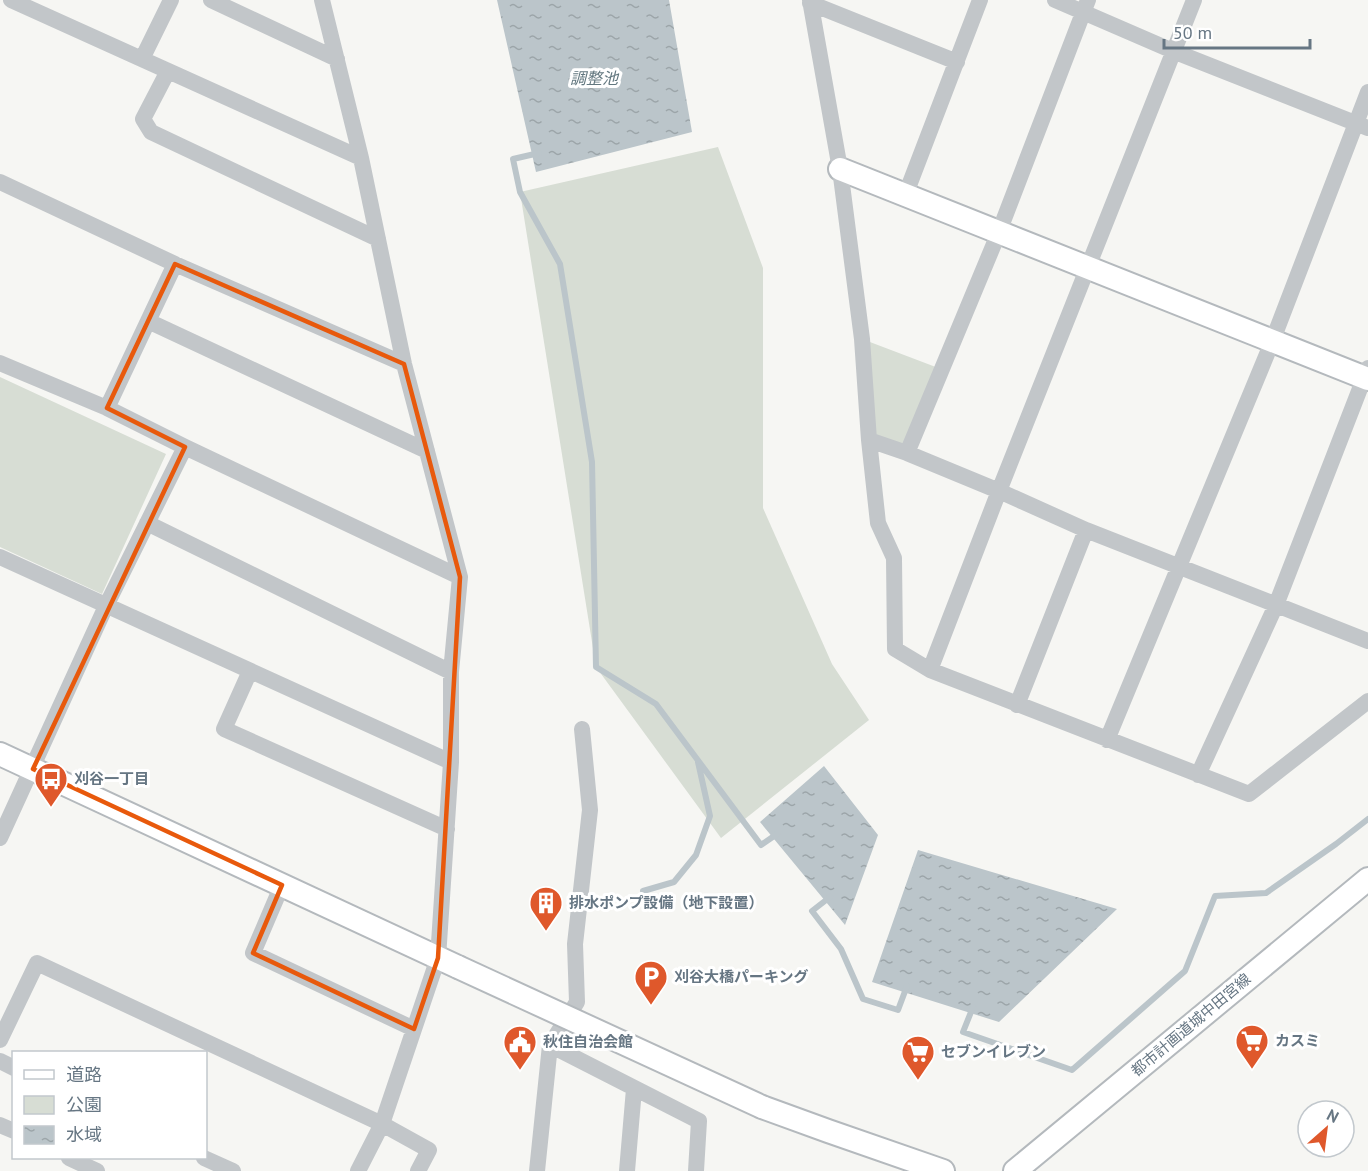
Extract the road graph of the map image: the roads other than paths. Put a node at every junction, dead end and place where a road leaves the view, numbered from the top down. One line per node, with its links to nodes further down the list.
1 (11, 0): 11 (street)
2 (171, 0): 11 (street)
3 (212, 0): 12 (street)
4 (322, 0): 12 (street)
5 (980, 0): 13 (street)
6 (1055, 0): 9 (street)
7 (1194, 0): 10 (street)
8 (810, 2): 13 (street); 18 (street)
9 (1086, 6): 10 (street); 21 (street)
10 (1173, 51): 16 (street); 24 (street)
11 (142, 59): 14 (street)
12 (337, 59): 17 (street)
13 (957, 62): 20 (street)
14 (168, 71): 17 (street); 22 (street)
15 (1368, 92): 16 (street)
16 (1362, 125): 26 (street)
17 (361, 158): 22 (street)
18 (840, 169): 20 (street); 31 (street)
19 (0, 182): 23 (street)
20 (905, 196): 21 (street)
21 (999, 232): 24 (street); 34 (street)
22 (378, 239): 28 (street)
23 (175, 264): 25 (street); 28 (street)
24 (1088, 268): 26 (street); 35 (street)
25 (148, 321): 30 (street); 33 (street)
26 (1272, 342): 29 (street); 39 (street)
27 (0, 363): 30 (street)
28 (404, 364): 33 (street)
29 (1367, 375): 41 (street)
30 (107, 408): 32 (street)
31 (869, 440): 34 (street); 44 (street)
32 (185, 447): 36 (street); 40 (street)
33 (427, 451): 40 (street)
34 (907, 453): 35 (street)
35 (999, 491): 37 (street); 44 (street)
36 (147, 523): 42 (street); 46 (street)
37 (1086, 530): 39 (street); 48 (street)
38 (0, 557): 42 (street)
39 (1179, 566): 41 (street); 50 (street)
40 (460, 577): 46 (street)
41 (1276, 605): 43 (street); 54 (street)
42 (106, 606): 45 (street); 53 (street)
43 (1367, 637)
44 (930, 670): 48 (street)
45 (250, 671): 52 (street); 55 (street)
46 (451, 672): 52 (street)
47 (1368, 700): 54 (street)
48 (1017, 705): 50 (street)
49 (582, 729): 62 (street)
50 (1107, 740): 54 (street)
51 (0, 754): 53 (street)
52 (451, 762): 55 (street)
53 (33, 769): 56 (street); 58 (street)
54 (1198, 775)
55 (447, 829): 59 (street)
56 (0, 838)
57 (1368, 879): 75 (street, 都市計画道城中田宮線)
58 (282, 885): 59 (street); 60 (street)
59 (448, 962): 60 (street); 74 (street, bridge)
60 (414, 1029): 64 (street)
61 (1, 1037): 64 (street)
62 (550, 1045): 63 (street); 71 (street)
63 (634, 1089): 72 (street); 73 (street)
64 (382, 1124): 69 (street); 70 (street)
65 (71, 1159): 67 (street)
66 (206, 1159): 68 (street)
67 (97, 1171)
68 (233, 1171)
69 (358, 1171)
70 (418, 1171)
71 (537, 1171)
72 (627, 1171)
73 (696, 1171)
74 (943, 1171)
75 (1015, 1171)

